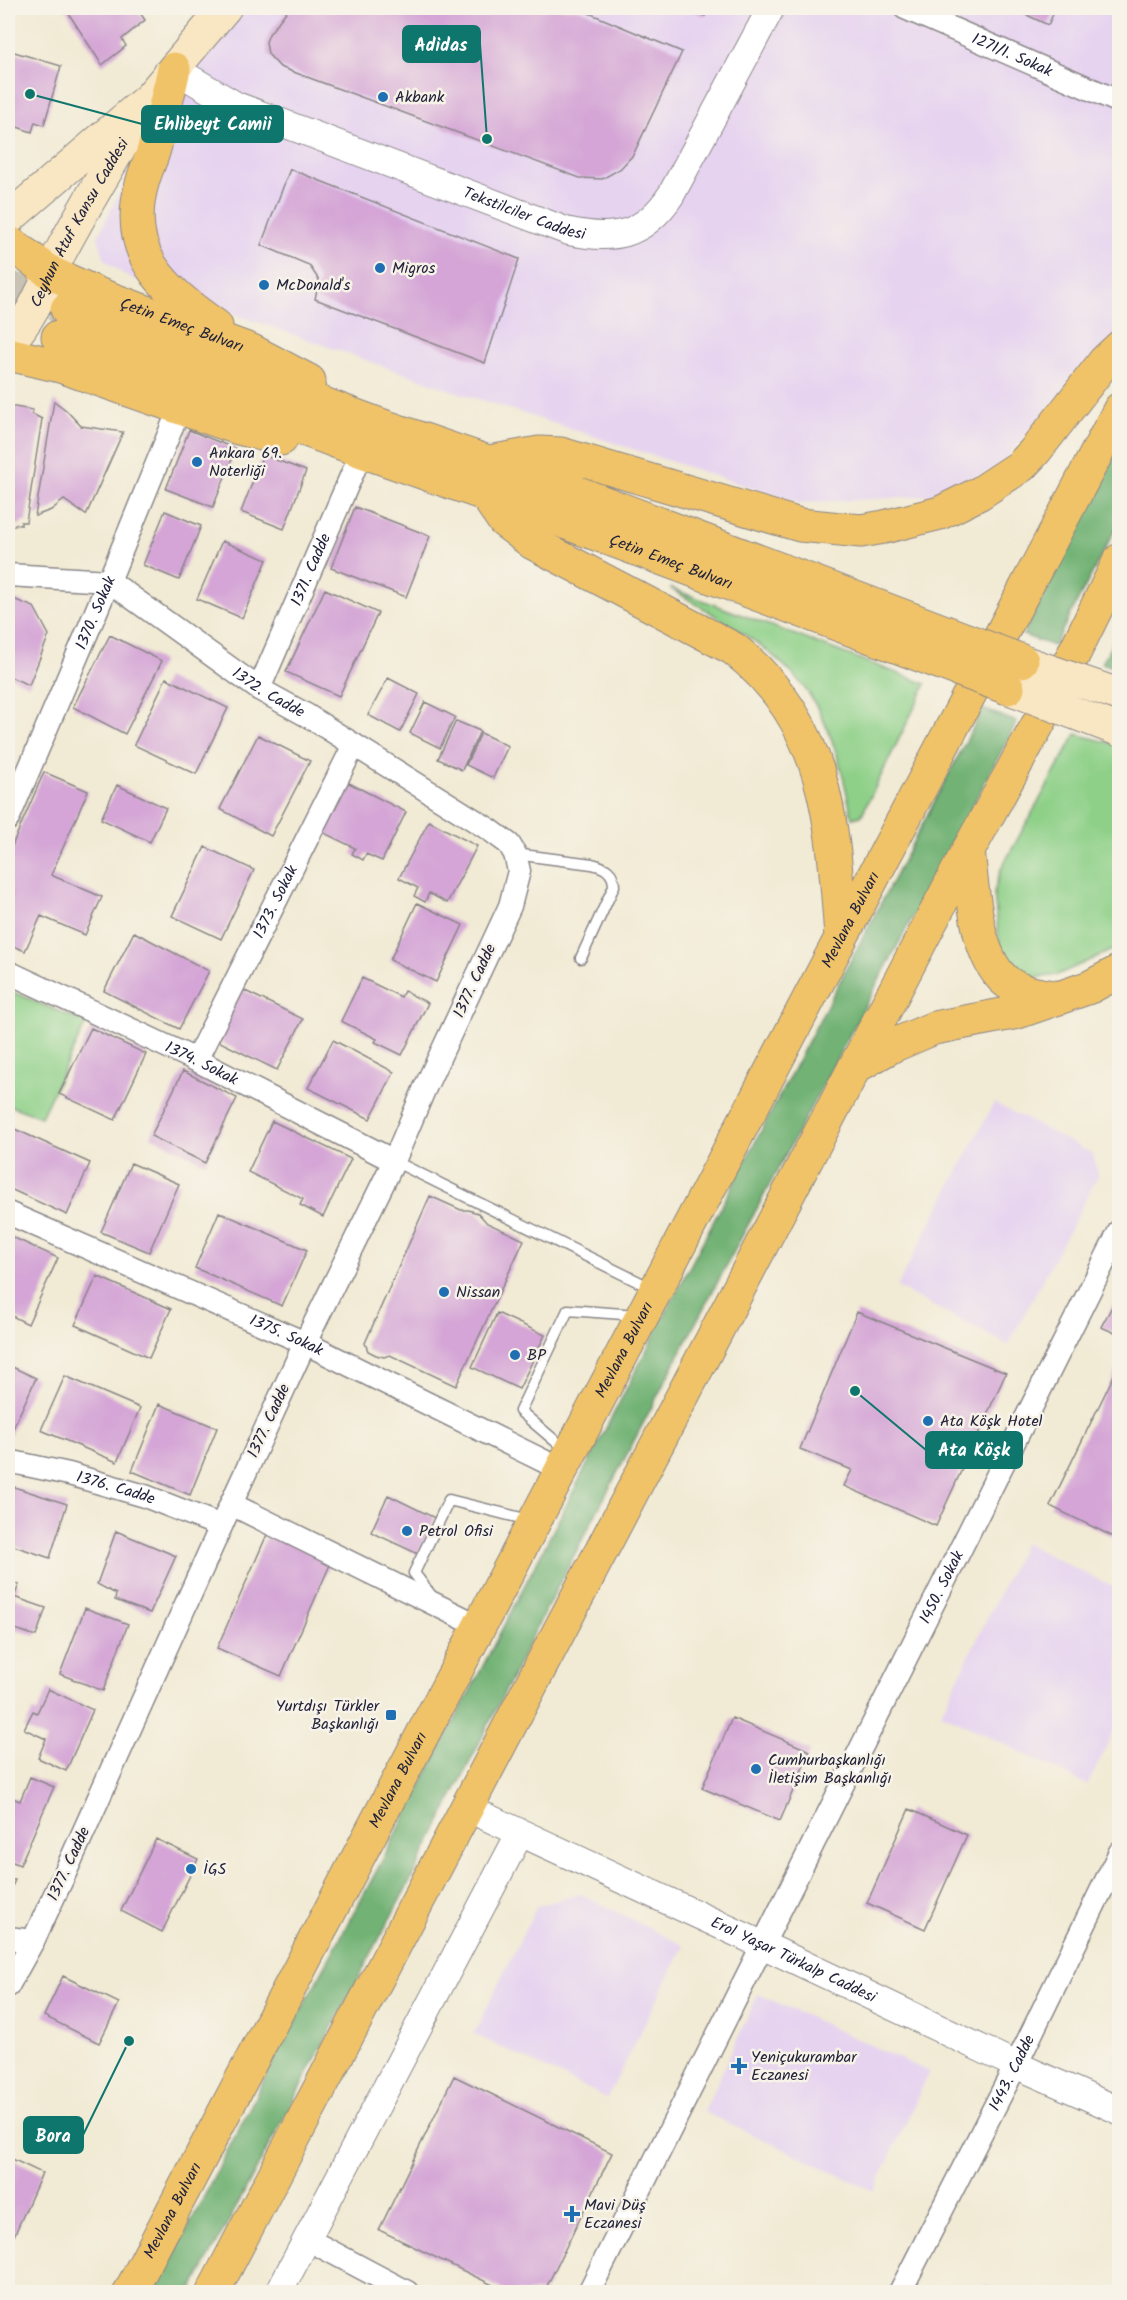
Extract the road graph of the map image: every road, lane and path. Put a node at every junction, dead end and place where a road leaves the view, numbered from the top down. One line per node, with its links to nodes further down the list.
1 (225, 8): 4 (main road, Ceyhun Atuf Kansu Caddesi)
2 (771, 8): 4 (street, Tekstilciler Caddesi)
3 (905, 8): 6 (street, 1271/1. Sokak)
4 (174, 69): 5 (main road, Ceyhun Atuf Kansu Caddesi); 13 (main road)
5 (149, 98): 7 (main road, Ceyhun Atuf Kansu Caddesi); 9 (main road, Ceyhun Atuf Kansu Caddesi)
6 (1119, 102)
7 (8, 219)
8 (8, 242): 9 (main road, Çetin Emeç Bulvarı)
9 (51, 273): 11 (main road, Ceyhun Atuf Kansu Caddesi); 13 (main road, Çetin Emeç Bulvarı)
10 (63, 323): 17 (main road, Çetin Emeç Bulvarı)
11 (8, 344)
12 (1119, 347): 19 (main road)
13 (252, 351): 17 (main road, Çetin Emeç Bulvarı)
14 (8, 354): 15 (main road, Çetin Emeç Bulvarı)
15 (180, 407): 17 (main road, Çetin Emeç Bulvarı); 23 (street, 1370. Sokak)
16 (1119, 409): 32 (main road, Mevlana Bulvarı)
17 (341, 427): 18 (main road, Çetin Emeç Bulvarı); 19 (main road, Çetin Emeç Bulvarı)
18 (362, 451): 20 (main road, Çetin Emeç Bulvarı); 25 (street, 1371. Cadde)
19 (489, 462): 24 (main road, Çetin Emeç Bulvarı, bridge)
20 (486, 495): 24 (main road, Çetin Emeç Bulvarı, bridge); 32 (main road)
21 (1117, 569): 30 (main road)
22 (8, 575): 23 (street)
23 (109, 581): 25 (street, 1372. Cadde); 29 (street, 1370. Sokak)
24 (1015, 675): 26 (main road, bridge); 27 (main road, bridge)
25 (259, 689): 28 (street, 1372. Cadde)
26 (1119, 695)
27 (1119, 730)
28 (354, 745): 31 (street, 1372. Cadde); 37 (street, 1373. Sokak)
29 (8, 819)
30 (968, 851): 36 (main road); 38 (main road)
31 (515, 854): 33 (lane); 39 (street, 1377. Cadde)
32 (841, 937): 42 (main road, Mevlana Bulvarı)
33 (581, 958)
34 (1119, 971): 36 (main road)
35 (8, 972): 37 (street, 1374. Sokak)
36 (1062, 998): 38 (main road)
37 (196, 1060): 39 (street, 1374. Sokak)
38 (855, 1067): 51 (main road)
39 (394, 1161): 42 (lane); 43 (street, 1377. Cadde)
40 (8, 1213): 43 (street, 1375. Sokak)
41 (1119, 1230): 56 (street, 1450. Sokak)
42 (647, 1303): 45 (main road, Mevlana Bulvarı); 45 (lane)
43 (305, 1343): 45 (street, 1375. Sokak); 46 (street, 1377. Cadde)
44 (8, 1461): 48 (street, 1376. Cadde)
45 (566, 1461): 47 (main road, Mevlana Bulvarı)
46 (231, 1504): 48 (street, 1377. Cadde); 49 (street)
47 (535, 1522): 49 (lane); 50 (main road, Mevlana Bulvarı)
48 (221, 1526): 55 (street, 1377. Cadde)
49 (440, 1607): 50 (street)
50 (479, 1626): 61 (main road, Mevlana Bulvarı)
51 (467, 1808): 52 (street, Erol Yaşar Türkalp Caddesi); 62 (main road)
52 (520, 1833): 56 (street, Erol Yaşar Türkalp Caddesi); 60 (street)
53 (1119, 1852): 58 (street, 1443. Cadde)
54 (8, 1938): 55 (street)
55 (33, 1941): 57 (street, 1377. Cadde)
56 (763, 1945): 58 (street, Erol Yaşar Türkalp Caddesi); 65 (street, 1450. Sokak)
57 (8, 1986)
58 (1016, 2065): 59 (street, Erol Yaşar Türkalp Caddesi); 66 (street, 1443. Cadde)
59 (1119, 2111)
60 (307, 2239): 63 (street); 64 (street)
61 (130, 2292)
62 (213, 2292)
63 (279, 2292)
64 (407, 2292)
65 (589, 2292)
66 (900, 2292)

